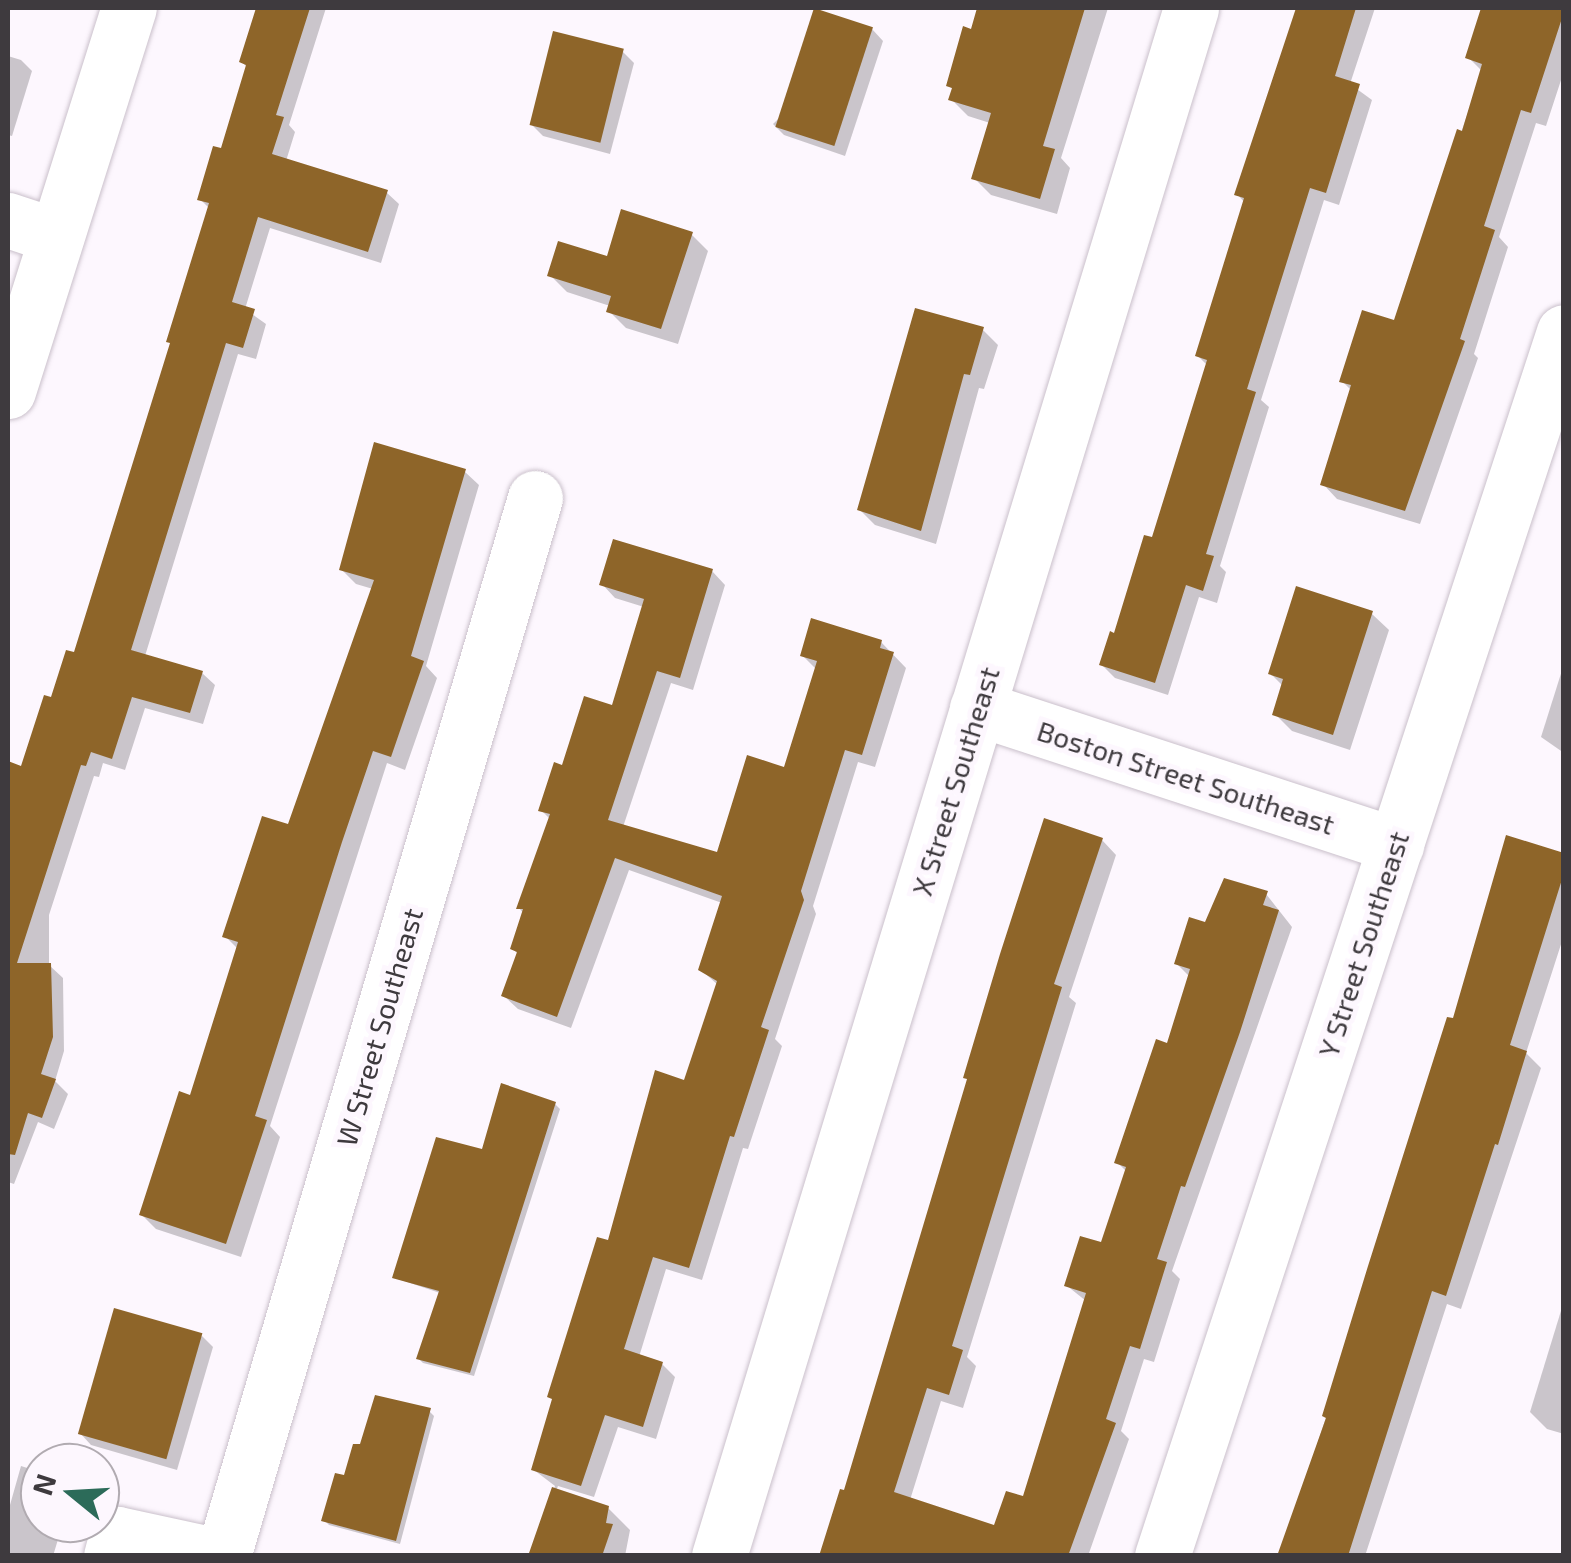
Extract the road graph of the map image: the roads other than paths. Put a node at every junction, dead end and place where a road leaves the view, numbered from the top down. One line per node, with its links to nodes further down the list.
1 (128, 8): 3 (street)
2 (1191, 8): 7 (street, X Street Southeast)
3 (32, 228): 5 (street)
4 (1564, 332): 8 (street, Y Street Southeast)
5 (8, 391)
6 (535, 498): 10 (street, W Street Southeast)
7 (977, 708): 8 (street, Boston Street Southeast); 11 (street, X Street Southeast)
8 (1396, 845): 12 (street, Y Street Southeast)
9 (110, 1556): 10 (street)
10 (221, 1556)
11 (719, 1556)
12 (1162, 1556)

